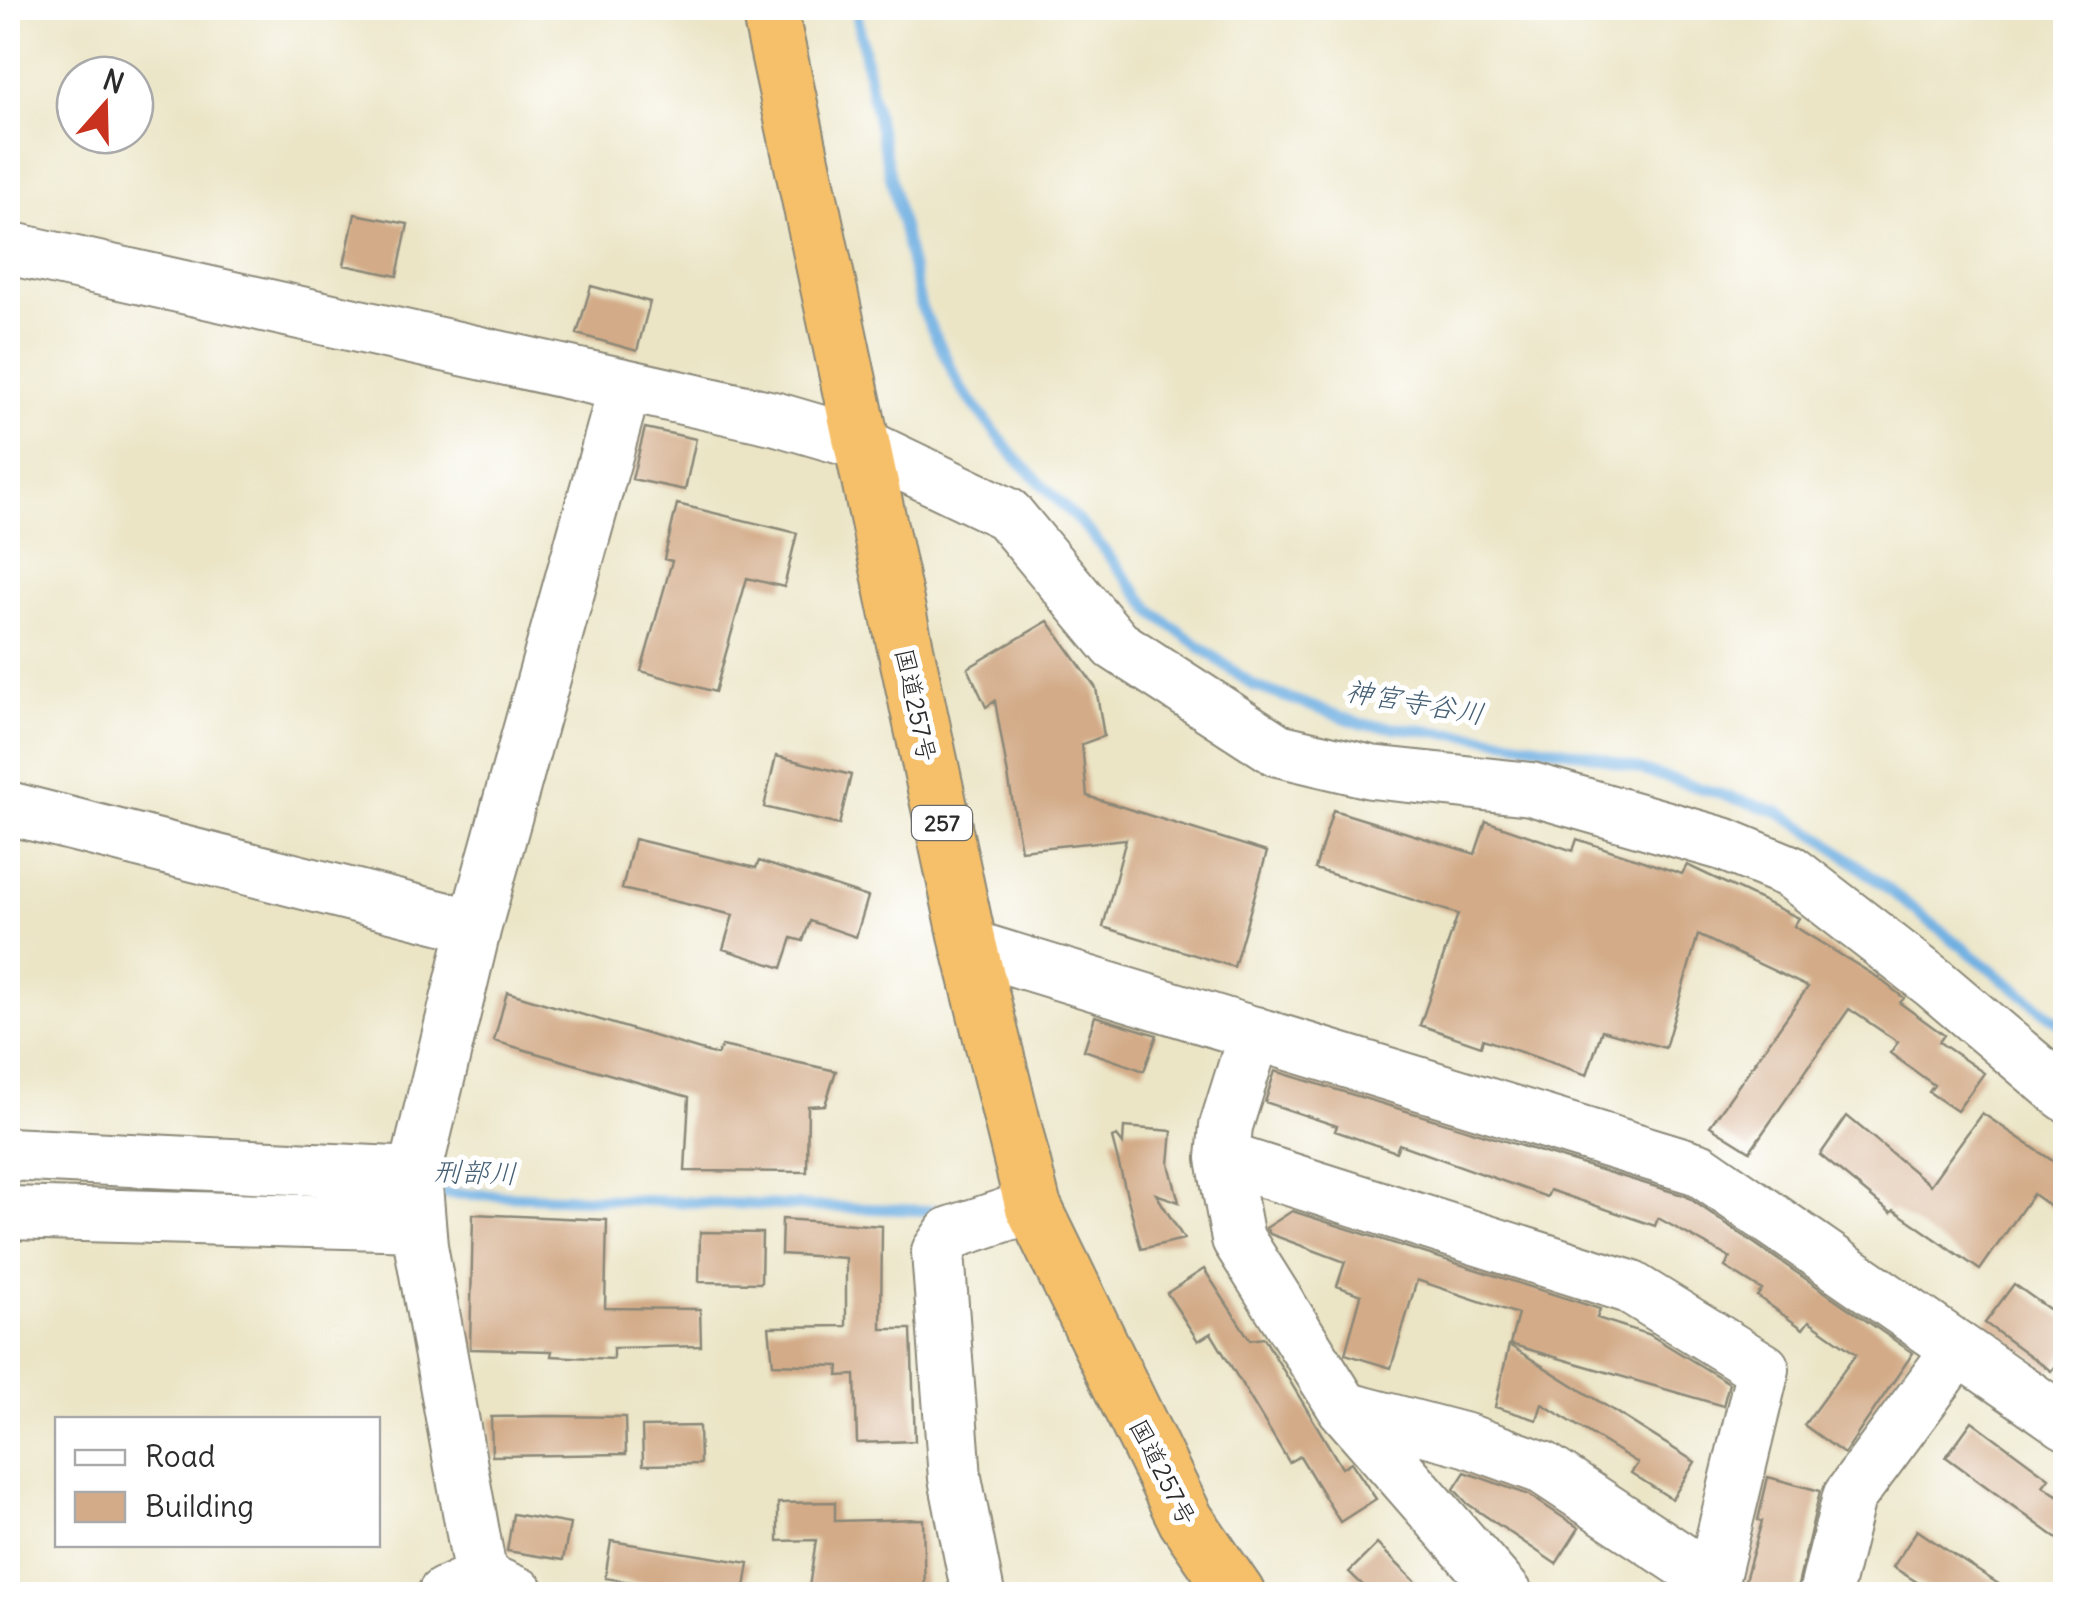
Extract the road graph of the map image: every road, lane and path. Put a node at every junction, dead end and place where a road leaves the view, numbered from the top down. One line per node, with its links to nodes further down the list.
1 (769, 8): 4 (highway, 国道257号 / 257)
2 (8, 248): 3 (street)
3 (625, 387): 4 (street); 6 (street)
4 (859, 443): 7 (highway, 国道257号 / 257); 9 (street)
5 (8, 808): 6 (street)
6 (475, 926): 12 (street)
7 (968, 946): 8 (street); 13 (highway, 国道257号 / 257)
8 (1254, 1033): 11 (street); 15 (street)
9 (2066, 1095)
10 (8, 1154): 12 (street)
11 (1222, 1158): 16 (street); 18 (street)
12 (416, 1195): 14 (street); 19 (street)
13 (1033, 1206): 20 (street); 21 (highway, 国道257号 / 257)
14 (8, 1213)
15 (1958, 1350): 17 (street); 23 (street)
16 (1344, 1408): 18 (street); 22 (street)
17 (2066, 1424)
18 (1710, 1587)
19 (482, 1589)
20 (978, 1594)
21 (1236, 1594)
22 (1506, 1594)
23 (1826, 1594)

